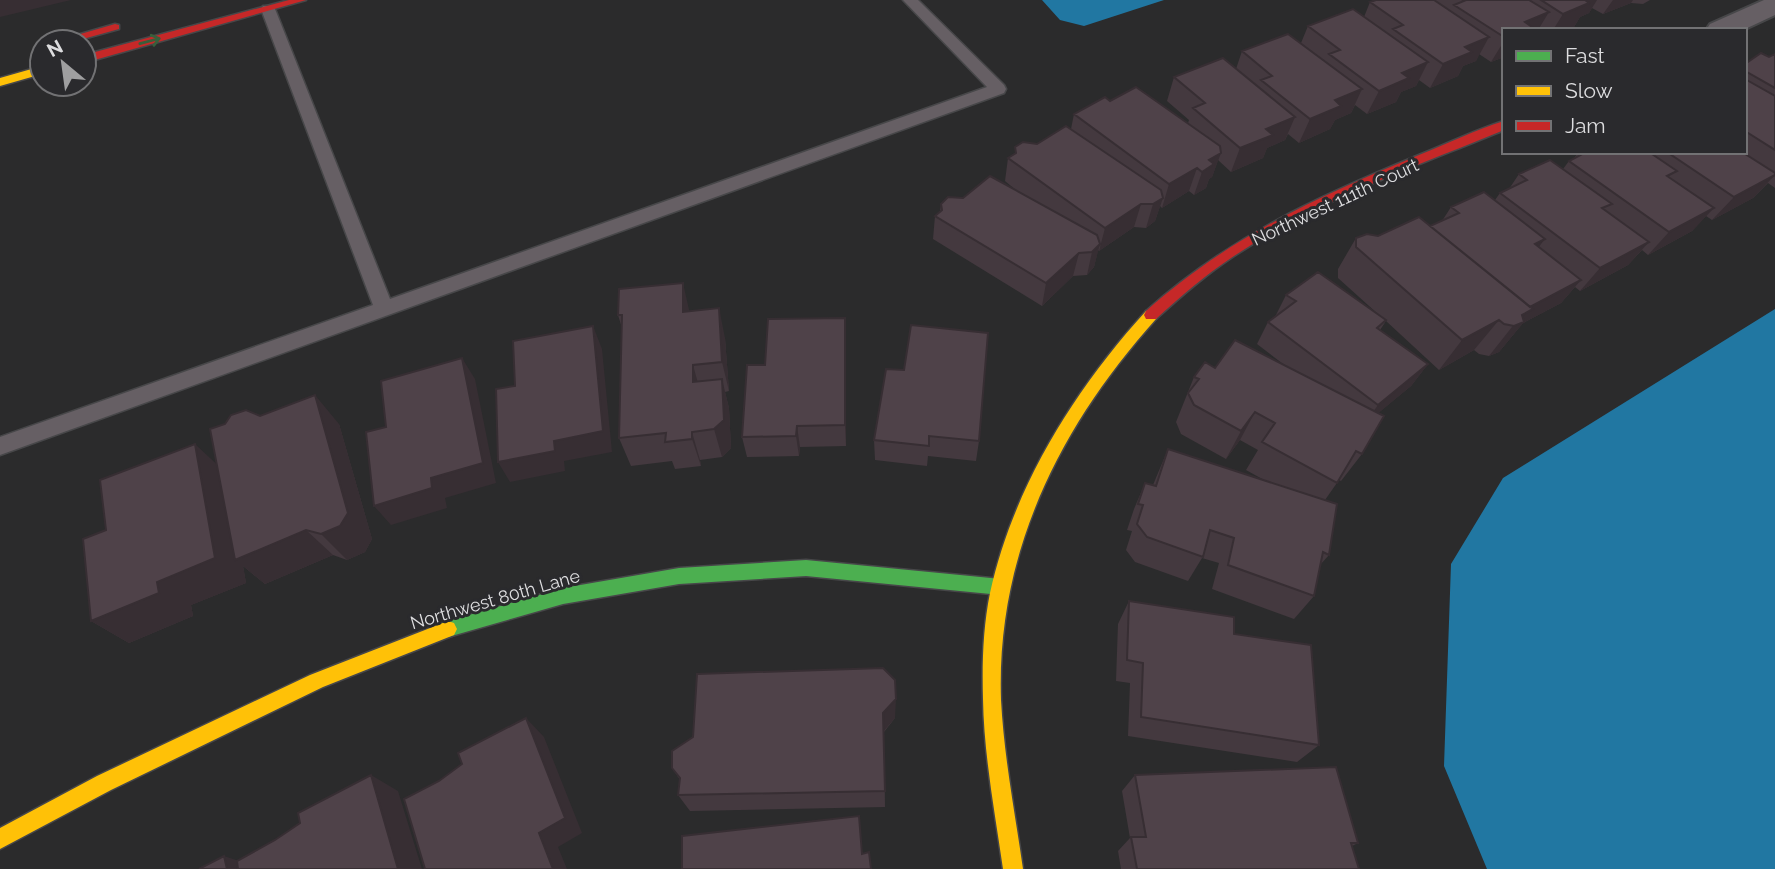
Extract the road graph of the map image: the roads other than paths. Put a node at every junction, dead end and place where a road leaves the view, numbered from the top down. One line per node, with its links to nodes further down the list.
1 (301, 0): 4 (street)
2 (910, 0): 12 (lane)
3 (1775, 5): 6 (street)
4 (268, 9): 8 (street, one-way to 4); 12 (lane)
5 (125, 24): 7 (street)
6 (1724, 28)
7 (98, 31)
8 (98, 55)
9 (28, 74): 10 (street)
10 (0, 82)
11 (1502, 126): 14 (street, Northwest 111th Court)
12 (384, 309): 13 (lane)
13 (0, 446)
14 (1001, 587): 15 (street, Northwest 80th Lane); 16 (street, Northwest 111th Court)
15 (0, 839)
16 (1013, 869)

